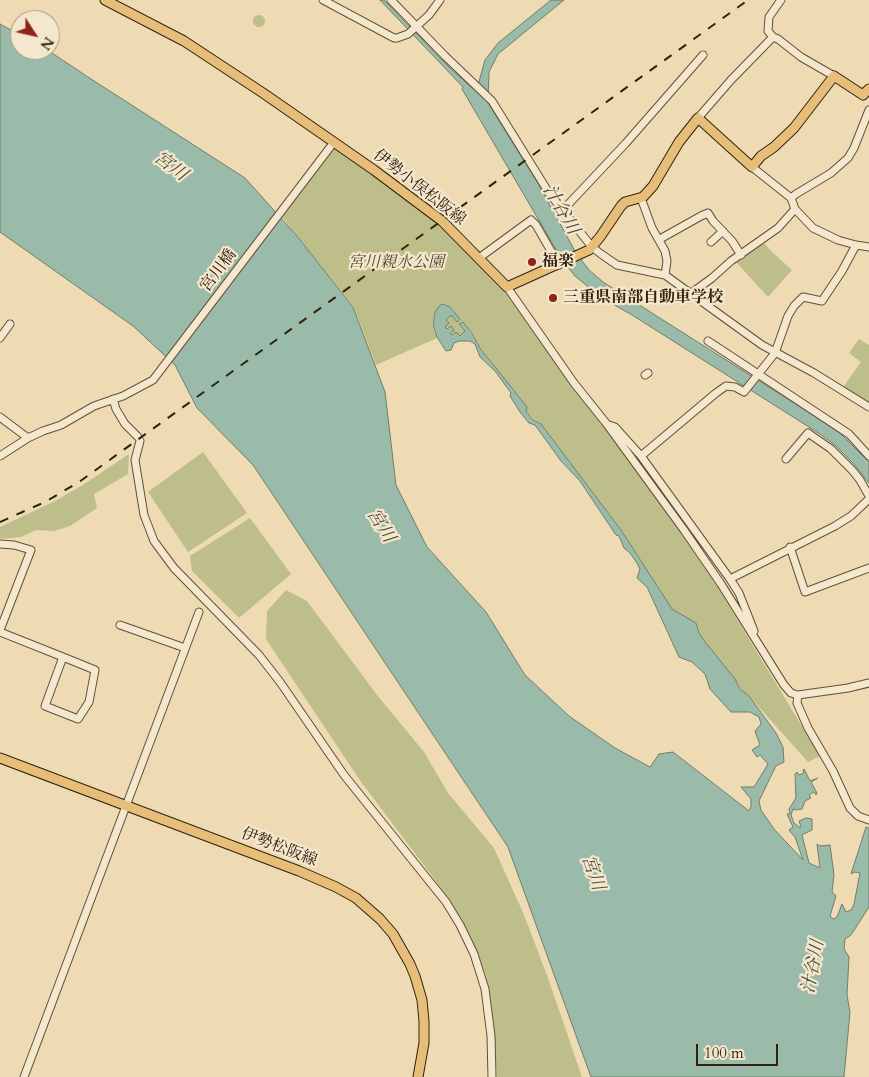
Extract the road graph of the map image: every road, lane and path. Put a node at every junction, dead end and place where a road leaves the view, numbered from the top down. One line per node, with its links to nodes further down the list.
1 (106, 0): 14 (main road, 伊勢小俣松阪線)
2 (323, 0): 6 (street)
3 (391, 0): 6 (street)
4 (440, 0): 6 (street)
5 (781, 0): 7 (street)
6 (416, 26): 19 (street)
7 (773, 37): 9 (street); 12 (street)
8 (703, 55): 19 (street)
9 (834, 76): 10 (main road); 15 (main road)
10 (867, 95)
11 (869, 110): 13 (street)
12 (698, 118): 15 (main road); 16 (main road)
13 (866, 131): 17 (street)
14 (334, 142): 27 (main road, 伊勢小俣松阪線); 37 (street, 宮川橋)
15 (752, 167): 17 (street)
16 (641, 198): 21 (street); 24 (main road)
17 (791, 198): 18 (street)
18 (795, 209): 23 (street); 26 (street)
19 (562, 211): 24 (street)
20 (724, 231): 21 (street); 22 (street); 26 (street)
21 (660, 240): 29 (street)
22 (711, 242)
23 (856, 245): 25 (street); 35 (street)
24 (592, 247): 28 (main road); 29 (street)
25 (869, 247)
26 (741, 254): 31 (street)
27 (479, 258): 28 (street); 30 (main road, 伊勢小俣松阪線)
28 (560, 264): 30 (main road)
29 (665, 275): 31 (street)
30 (507, 286): 40 (street)
31 (690, 294): 35 (street)
32 (10, 324): 33 (street)
33 (0, 338)
34 (708, 341): 36 (street)
35 (776, 353): 36 (street); 38 (street)
36 (758, 375): 43 (street); 44 (street)
37 (113, 399): 41 (street, 宮川橋); 64 (street)
38 (869, 405)
39 (0, 417): 41 (street)
40 (606, 423): 43 (street); 54 (street)
41 (28, 438): 42 (street, 宮川橋)
42 (0, 456)
43 (641, 456): 50 (street)
44 (869, 456)
45 (786, 459): 46 (street)
46 (869, 497): 48 (street)
47 (0, 544): 53 (street)
48 (790, 547): 49 (street); 50 (street)
49 (869, 568)
50 (730, 579): 54 (street)
51 (199, 612): 55 (street)
52 (120, 625): 55 (street)
53 (0, 631): 56 (street)
54 (755, 639): 58 (street)
55 (186, 648): 60 (street)
56 (63, 657): 56 (street)
57 (869, 683): 58 (street)
58 (798, 695): 61 (street)
59 (0, 758): 60 (main road, 伊勢松阪線)
60 (126, 806): 62 (street); 63 (main road, 伊勢松阪線)
61 (868, 820)
62 (24, 1077)
63 (418, 1077)
64 (492, 1077)

